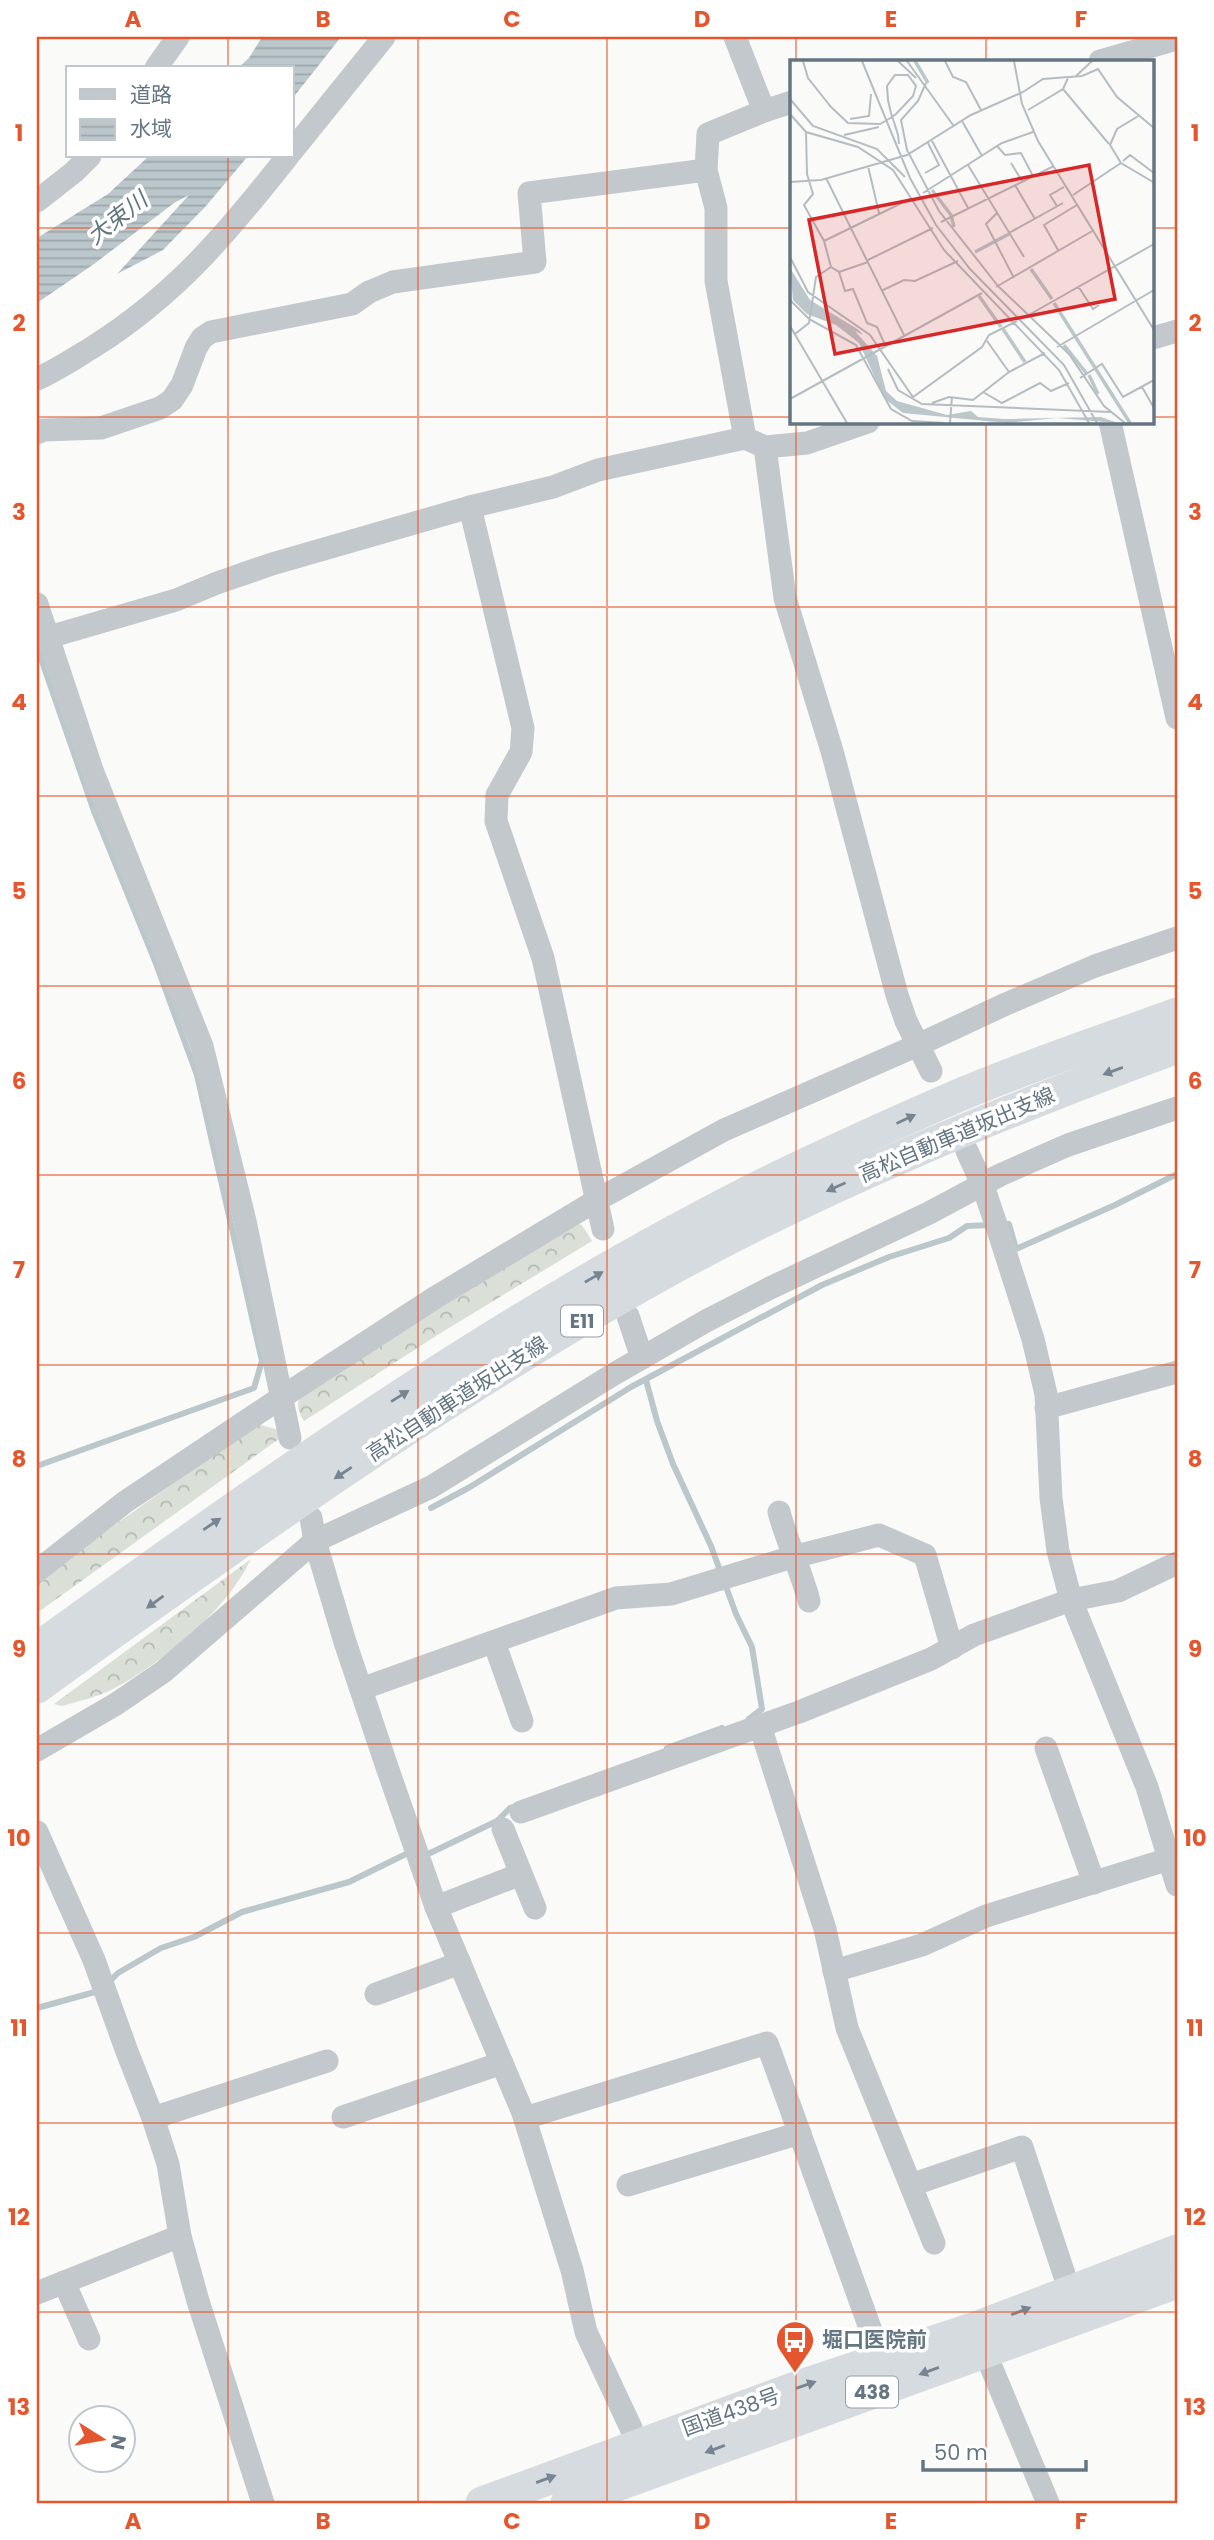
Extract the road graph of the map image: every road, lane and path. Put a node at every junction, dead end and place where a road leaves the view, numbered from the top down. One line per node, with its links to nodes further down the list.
1 (178, 37): 6 (street)
2 (384, 37): 9 (street)
3 (735, 37): 8 (street)
4 (1177, 39): 5 (street)
5 (1104, 60)
6 (157, 66)
7 (790, 103): 8 (street)
8 (764, 111): 12 (street)
9 (294, 149)
10 (88, 158): 13 (street)
11 (286, 158): 16 (street)
12 (706, 170): 19 (street); 20 (street)
13 (37, 201)
14 (1177, 331): 15 (street)
15 (1154, 338)
16 (37, 379)
17 (862, 424): 20 (street)
18 (1111, 424): 23 (street)
19 (37, 433)
20 (755, 442): 21 (street); 29 (street)
21 (470, 507): 24 (street); 36 (street)
22 (37, 604): 24 (street)
23 (1166, 622): 25 (street)
24 (49, 637): 41 (street)
25 (1177, 718)
26 (1177, 938): 29 (street)
27 (1177, 995): 32 (highway)
28 (1177, 1014): 32 (highway, 高松自動車道坂出支線 / E11)
29 (918, 1045): 31 (street); 36 (street)
30 (1177, 1048): 55 (highway, 高松自動車道坂出支線 / E11, one-way to 55)
31 (931, 1071)
32 (957, 1096): 54 (highway, 高松自動車道坂出支線 / E11, one-way to 32)
33 (1177, 1108): 35 (street)
34 (967, 1151): 35 (street)
35 (982, 1186): 39 (street); 42 (street)
36 (597, 1200): 37 (street); 41 (street)
37 (603, 1229)
38 (628, 1316): 39 (street)
39 (642, 1359): 46 (street)
40 (1177, 1373): 42 (street)
41 (282, 1397): 43 (street); 49 (street)
42 (1046, 1408): 50 (street)
43 (290, 1438)
44 (779, 1512): 47 (street)
45 (311, 1518): 46 (street)
46 (315, 1541): 56 (street); 60 (street)
47 (794, 1556): 51 (street); 52 (street); 53 (street)
48 (1177, 1563): 50 (street)
49 (37, 1571)
50 (1071, 1600): 53 (street); 64 (street)
51 (809, 1601)
52 (494, 1642): 56 (street); 57 (street)
53 (952, 1648): 58 (street)
54 (37, 1649)
55 (37, 1687)
56 (361, 1689): 68 (street)
57 (522, 1721)
58 (760, 1726): 61 (street); 71 (street)
59 (1046, 1748): 66 (street)
60 (37, 1749)
61 (521, 1812)
62 (503, 1829): 65 (street)
63 (37, 1832): 76 (street)
64 (1169, 1859): 66 (street); 67 (street)
65 (521, 1874): 68 (street); 69 (street)
66 (1094, 1883): 71 (street)
67 (1177, 1885)
68 (436, 1907): 70 (street)
69 (535, 1908)
70 (460, 1963): 72 (street); 74 (street)
71 (834, 1971): 80 (street)
72 (376, 1994)
73 (327, 2061): 76 (street)
74 (502, 2063): 75 (street); 77 (street)
75 (343, 2117)
76 (153, 2118): 81 (street)
77 (525, 2118): 78 (street); 91 (street)
78 (800, 2133): 79 (street); 90 (street)
79 (628, 2185)
80 (911, 2185): 82 (street); 87 (street)
81 (180, 2236): 84 (street); 92 (street)
82 (934, 2242)
83 (1177, 2251): 87 (highway, 国道438号 / 438)
84 (64, 2282): 86 (street); 88 (street)
85 (1177, 2282): 87 (highway, 国道438号 / 438)
86 (37, 2293)
87 (1076, 2304): 89 (highway, 国道438号 / 438)
88 (89, 2339)
89 (979, 2340): 90 (highway, 国道438号 / 438); 95 (street)
90 (889, 2371): 91 (highway, 国道438号 / 438)
91 (641, 2460): 93 (highway, 国道438号 / 438, one-way to 91); 94 (highway, 国道438号 / 438)
92 (263, 2503)
93 (482, 2503)
94 (566, 2503)
95 (1048, 2503)

